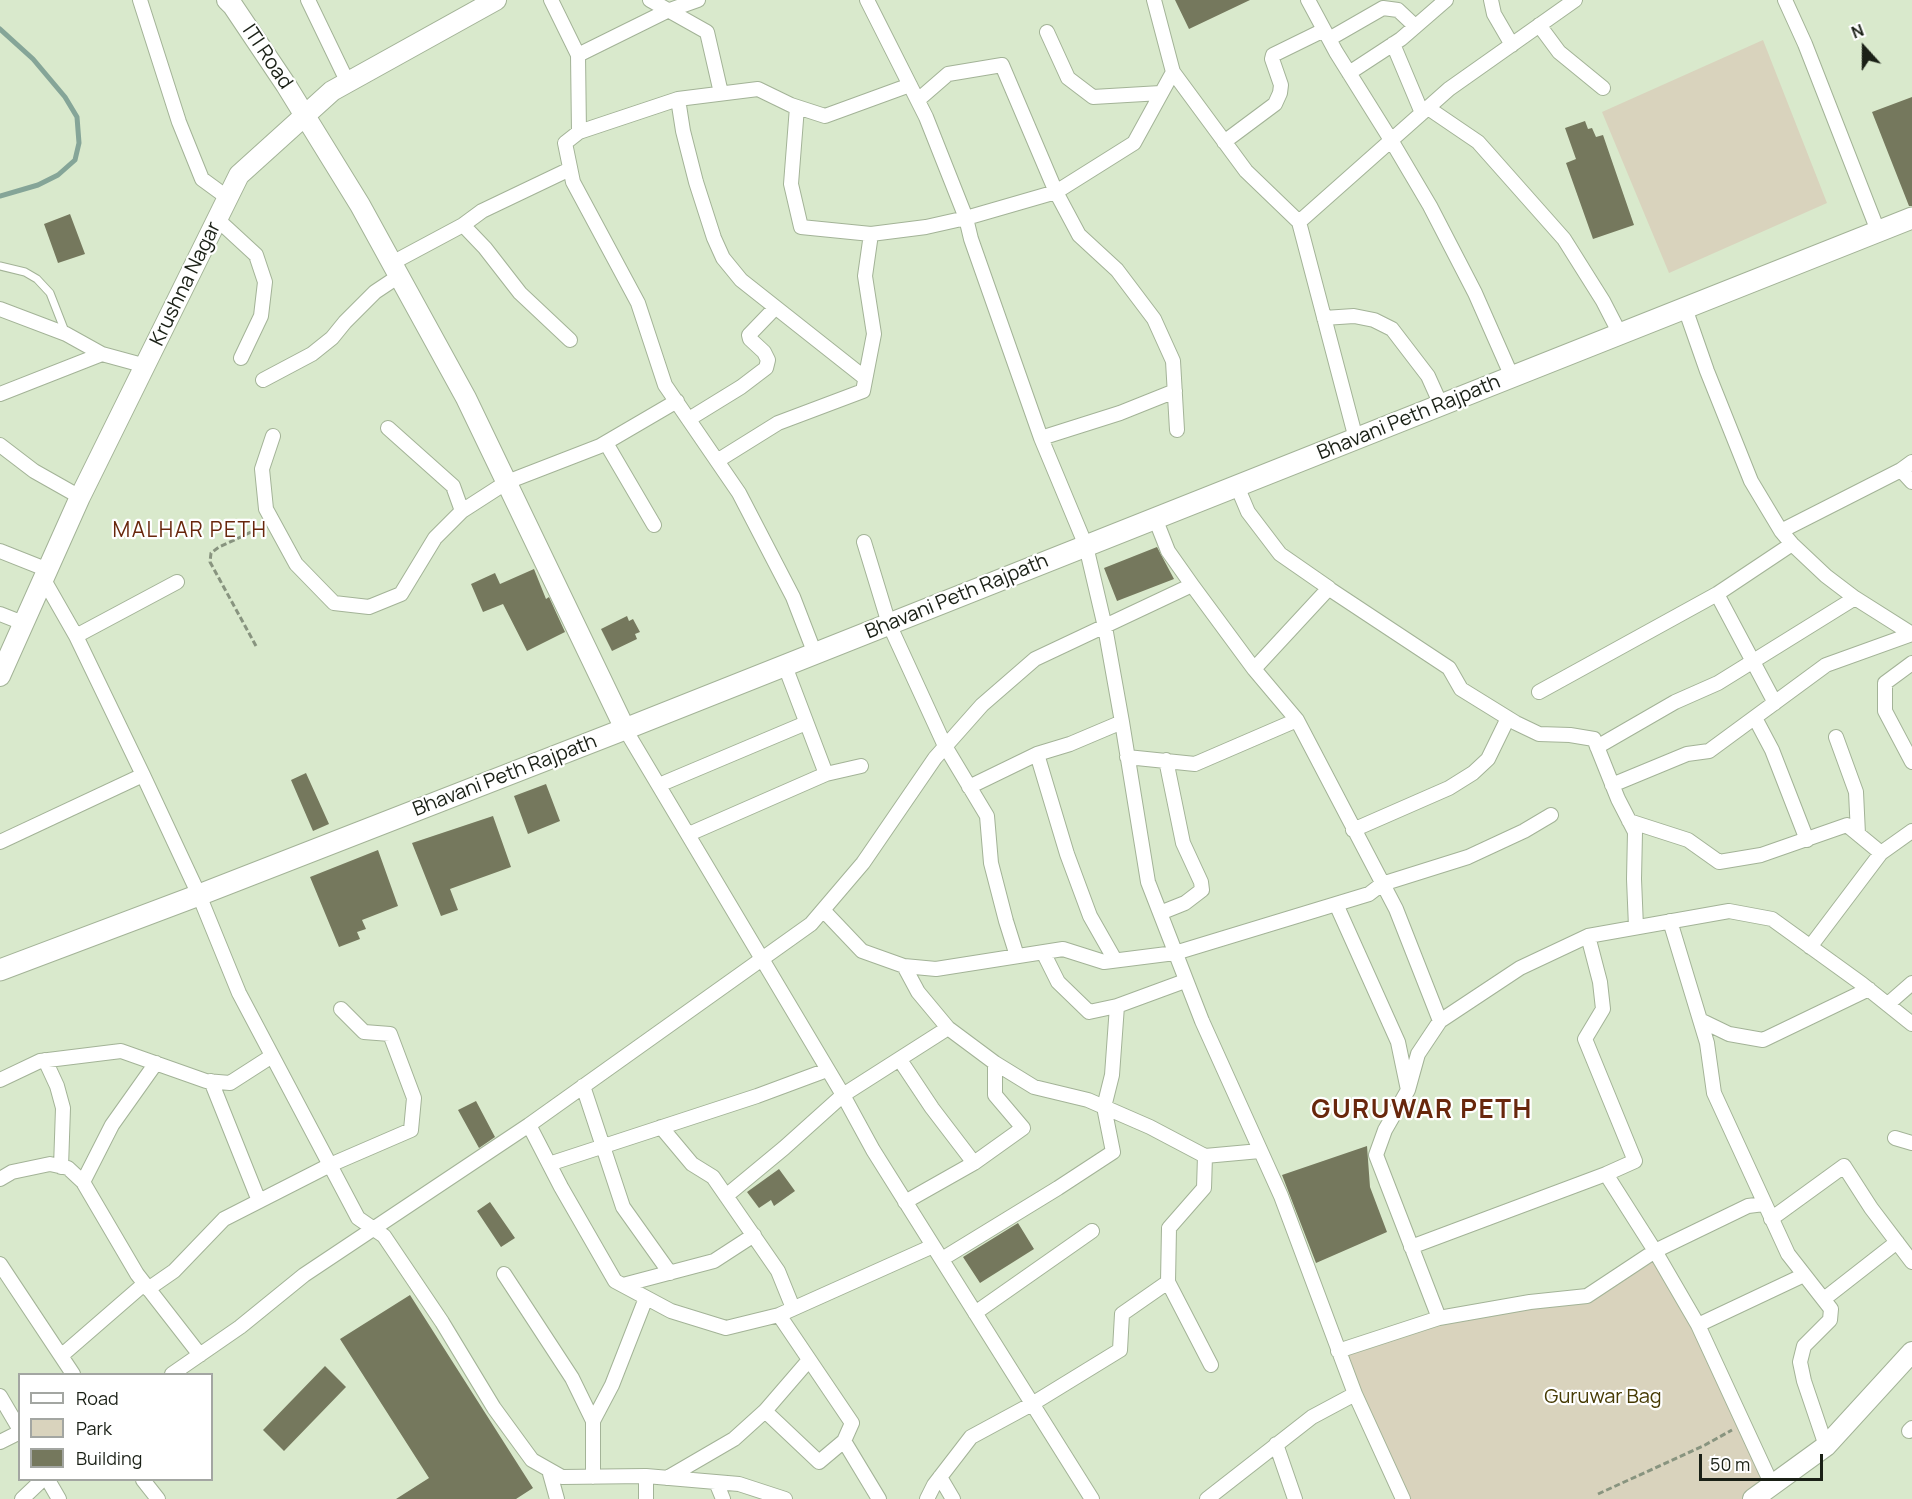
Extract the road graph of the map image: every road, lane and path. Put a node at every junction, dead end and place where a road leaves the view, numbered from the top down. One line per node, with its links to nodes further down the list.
1 (140, 0): 40 (street)
2 (308, 0): 25 (street)
3 (496, 0): 25 (main road, Krushna Nagar)
4 (551, 0): 22 (street)
5 (650, 0): 15 (street)
6 (698, 0): 15 (street)
7 (867, 0): 26 (street)
8 (1154, 0): 23 (street)
9 (1308, 0): 19 (street)
10 (1446, 0): 17 (street)
11 (1491, 0): 21 (street)
12 (1575, 0): 16 (street)
13 (1785, 0): 46 (street)
14 (234, 2): 34 (main road, ITI Road)
15 (667, 11): 22 (street); 28 (street)
16 (1539, 25): 21 (street); 27 (street)
17 (1415, 26): 19 (street); 20 (street)
18 (1047, 32): 29 (street)
19 (1326, 34): 24 (street); 37 (street)
20 (1393, 44): 24 (street); 33 (street)
21 (1512, 45): 33 (street)
22 (578, 55): 35 (street)
23 (1173, 72): 29 (street); 37 (street)
24 (1349, 73): 36 (street)
25 (348, 83): 34 (main road, Krushna Nagar)
26 (910, 85): 31 (street); 32 (street)
27 (1603, 88)
28 (721, 93): 30 (street); 32 (street)
29 (1161, 93): 39 (street)
30 (678, 99): 35 (street); 50 (street)
31 (918, 100): 39 (street); 41 (street)
32 (797, 107): 47 (street)
33 (1425, 110): 36 (street); 55 (street)
34 (305, 116): 40 (main road, Krushna Nagar); 49 (main road, ITI Road)
35 (579, 132): 38 (street)
36 (1391, 140): 44 (street); 60 (street)
37 (1224, 142): 44 (street)
38 (570, 168): 45 (street); 65 (street)
39 (1056, 192): 41 (street); 63 (street)
40 (228, 198): 43 (main road, Krushna Nagar)
41 (966, 218): 47 (street); 71 (street)
42 (1912, 218): 46 (main road, Bhavani Peth Rajpath)
43 (218, 220): 58 (street); 59 (main road, Krushna Nagar)
44 (1299, 222): 53 (street)
45 (464, 225): 49 (street); 56 (street)
46 (1878, 231): 51 (main road, Bhavani Peth Rajpath)
47 (871, 234): 61 (street)
48 (0, 266): 54 (lane)
49 (395, 269): 62 (street); 77 (main road, ITI Road)
50 (775, 308): 61 (street); 67 (street)
51 (1685, 308): 55 (main road, Bhavani Peth Rajpath); 85 (street)
52 (0, 309): 54 (street)
53 (1324, 318): 66 (street); 72 (street)
54 (66, 334): 57 (street)
55 (1620, 334): 60 (main road, Bhavani Peth Rajpath)
56 (570, 340)
57 (102, 354): 59 (street); 64 (street)
58 (241, 357)
59 (146, 366): 80 (main road, Krushna Nagar)
60 (1512, 377): 66 (main road, Bhavani Peth Rajpath)
61 (865, 378): 75 (street)
62 (263, 380)
63 (1175, 391): 69 (street); 71 (street)
64 (0, 394)
65 (677, 401): 67 (street); 73 (street)
66 (1441, 405): 72 (main road, Bhavani Peth Rajpath)
67 (689, 419): 75 (street)
68 (388, 428): 81 (street)
69 (1177, 430)
70 (273, 436): 83 (street)
71 (1041, 438): 88 (street)
72 (1356, 439): 79 (main road, Bhavani Peth Rajpath)
73 (606, 443): 77 (street); 84 (street)
74 (0, 445): 80 (street)
75 (717, 460): 103 (street)
76 (1907, 466): 78 (street); 85 (street)
77 (507, 482): 81 (street); 116 (main road, ITI Road)
78 (1912, 482)
79 (1237, 486): 82 (main road, Bhavani Peth Rajpath); 93 (street)
80 (80, 497): 90 (main road, Krushna Nagar)
81 (462, 511): 83 (street)
82 (1155, 518): 88 (main road, Bhavani Peth Rajpath); 92 (street)
83 (273, 523): 102 (path)
84 (654, 525)
85 (1781, 531): 87 (street)
86 (864, 542): 98 (street)
87 (1792, 544): 94 (street); 95 (street)
88 (1086, 546): 98 (main road, Bhavani Peth Rajpath); 99 (street)
89 (0, 551): 90 (street)
90 (46, 575): 97 (main road, Krushna Nagar); 101 (street)
91 (177, 582): 101 (street)
92 (1192, 585): 99 (street); 107 (street)
93 (1328, 588): 107 (street); 111 (street)
94 (1717, 594): 104 (street); 109 (street)
95 (1855, 598): 100 (street); 104 (street)
96 (0, 614): 97 (street)
97 (23, 623): 108 (main road, Krushna Nagar)
98 (889, 624): 103 (main road, Bhavani Peth Rajpath); 118 (street)
99 (1105, 627): 114 (street); 118 (street)
100 (1912, 634): 110 (street)
101 (76, 636): 126 (street)
102 (256, 646)
103 (815, 654): 106 (main road, Bhavani Peth Rajpath)
104 (1753, 660): 110 (street); 119 (street)
105 (1912, 663): 123 (street)
106 (785, 666): 115 (street); 116 (main road, Bhavani Peth Rajpath)
107 (1254, 669): 113 (street)
108 (0, 676)
109 (1539, 693)
110 (1775, 703): 112 (street)
111 (1508, 718): 119 (street); 132 (street)
112 (1755, 718): 128 (street); 136 (street)
113 (1297, 720): 122 (street); 132 (street)
114 (1122, 722): 120 (street); 121 (street)
115 (806, 723): 125 (street); 127 (street)
116 (625, 729): 127 (street); 140 (main road, Bhavani Peth Rajpath)
117 (1836, 737): 134 (street)
118 (945, 746): 129 (street); 142 (street)
119 (1597, 747): 128 (street)
120 (1037, 754): 129 (street); 152 (street)
121 (1127, 757): 122 (street); 143 (street)
122 (1166, 760): 143 (street)
123 (1912, 762)
124 (861, 766): 125 (street)
125 (826, 774): 133 (street)
126 (143, 775): 137 (street); 140 (street)
127 (659, 785): 133 (street)
128 (1612, 785): 131 (street)
129 (969, 787): 150 (street)
130 (1551, 815): 139 (street)
131 (1629, 821): 136 (street); 145 (street)
132 (1353, 830): 139 (street)
133 (688, 834): 151 (street)
134 (1858, 834): 136 (street); 138 (street)
135 (1909, 838): 138 (street)
136 (1807, 840)
137 (0, 842)
138 (1881, 853): 147 (street)
139 (1382, 884): 141 (street); 161 (street)
140 (199, 895): 154 (main road, Bhavani Peth Rajpath); 165 (street)
141 (1336, 903): 149 (street); 174 (street)
142 (823, 910): 151 (street); 153 (street)
143 (1160, 913): 149 (street)
144 (1670, 921): 145 (street); 147 (street); 162 (street)
145 (1636, 927): 146 (street)
146 (1588, 936): 161 (street); 188 (street)
147 (1810, 947): 157 (street)
148 (1043, 952): 150 (street); 152 (street); 159 (street)
149 (1175, 953): 152 (street); 155 (street)
150 (1017, 956): 153 (street)
151 (762, 959): 170 (street); 173 (street)
152 (1115, 960)
153 (904, 966): 164 (street)
154 (0, 970)
155 (1185, 981): 159 (street); 182 (street)
156 (1912, 982): 158 (street)
157 (1869, 989): 158 (street); 162 (street)
158 (1888, 1004): 163 (street)
159 (1117, 1006): 176 (street)
160 (341, 1009): 186 (street)
161 (1440, 1020): 174 (street)
162 (1700, 1020): 194 (street)
163 (1912, 1024)
164 (948, 1028): 167 (street); 169 (street)
165 (272, 1056): 172 (street); 186 (street)
166 (45, 1060): 168 (street); 171 (street); 187 (street)
167 (900, 1060): 175 (street); 184 (street)
168 (156, 1063): 172 (street); 190 (street)
169 (995, 1063): 176 (street); 184 (street)
170 (826, 1070): 175 (street); 178 (street)
171 (0, 1080)
172 (211, 1081): 192 (street)
173 (583, 1086): 177 (street); 181 (street)
174 (1408, 1090): 201 (street)
175 (843, 1095): 191 (street); 193 (street)
176 (1104, 1107): 183 (street); 203 (street)
177 (529, 1125): 185 (street); 196 (street)
178 (661, 1127): 181 (street); 191 (street)
179 (1895, 1138): 180 (street)
180 (1912, 1143)
181 (603, 1146): 185 (street); 206 (street)
182 (1260, 1151): 183 (street); 219 (street)
183 (1205, 1156): 209 (street)
184 (974, 1163): 193 (street)
185 (549, 1164): 210 (street)
186 (330, 1165): 192 (street); 196 (street)
187 (61, 1167): 189 (street); 190 (street)
188 (1606, 1174): 201 (street); 202 (street)
189 (0, 1179)
190 (83, 1182): 211 (street)
191 (726, 1196): 198 (street)
192 (259, 1201): 211 (street)
193 (905, 1202): 200 (street)
194 (1764, 1204): 195 (street); 202 (street)
195 (1771, 1219): 199 (street); 208 (street)
196 (373, 1229): 221 (street); 239 (street)
197 (1092, 1231): 215 (street)
198 (754, 1235): 206 (street); 214 (street)
199 (1897, 1242): 204 (street); 213 (street)
200 (933, 1246): 203 (street); 214 (street)
201 (1411, 1247): 217 (street)
202 (1655, 1251): 217 (street); 218 (street)
203 (942, 1259): 215 (street)
204 (1912, 1262)
205 (0, 1264): 222 (street)
206 (670, 1273): 210 (street)
207 (504, 1274): 231 (street)
208 (1804, 1275): 213 (street); 218 (street)
209 (1168, 1282): 224 (street); 229 (street)
210 (622, 1285): 212 (street)
211 (146, 1286): 221 (street); 222 (street)
212 (646, 1298): 216 (street); 231 (street)
213 (1824, 1299): 238 (street)
214 (793, 1308): 216 (street)
215 (975, 1313): 229 (street)
216 (778, 1315): 223 (street)
217 (1439, 1318): 219 (street)
218 (1698, 1325): 232 (street)
219 (1338, 1351): 227 (street)
220 (1912, 1352): 238 (main road)
221 (200, 1355): 226 (street)
222 (61, 1356): 225 (street)
223 (809, 1360): 230 (street); 235 (street)
224 (1211, 1365)
225 (72, 1373)
226 (173, 1373)
227 (1355, 1394): 237 (street); 263 (street)
228 (0, 1396): 233 (street)
229 (1032, 1404): 242 (street); 260 (street)
230 (765, 1411): 235 (street); 243 (street)
231 (593, 1421): 241 (street)
232 (1744, 1424): 248 (street); 249 (path)
233 (18, 1428)
234 (18, 1432): 236 (street)
235 (844, 1441): 257 (street)
236 (0, 1442)
237 (1276, 1444): 261 (street); 262 (street)
238 (1826, 1446): 248 (main road)
239 (549, 1470): 241 (street); 253 (street)
240 (646, 1476): 241 (street); 243 (street); 254 (street)
241 (593, 1477)
242 (940, 1477): 258 (street); 259 (street)
243 (667, 1478): 247 (street)
244 (40, 1481): 250 (street)
245 (49, 1481): 251 (street)
246 (144, 1481): 252 (street)
247 (716, 1482): 255 (street); 256 (street)
248 (1773, 1485): 264 (main road)
249 (1598, 1494)
250 (22, 1499)
251 (59, 1499)
252 (158, 1499)
253 (557, 1499)
254 (646, 1499)
255 (723, 1499)
256 (785, 1499)
257 (879, 1499)
258 (927, 1499)
259 (953, 1499)
260 (1092, 1499)
261 (1207, 1499)
262 (1295, 1499)
263 (1403, 1499)
264 (1753, 1499)

